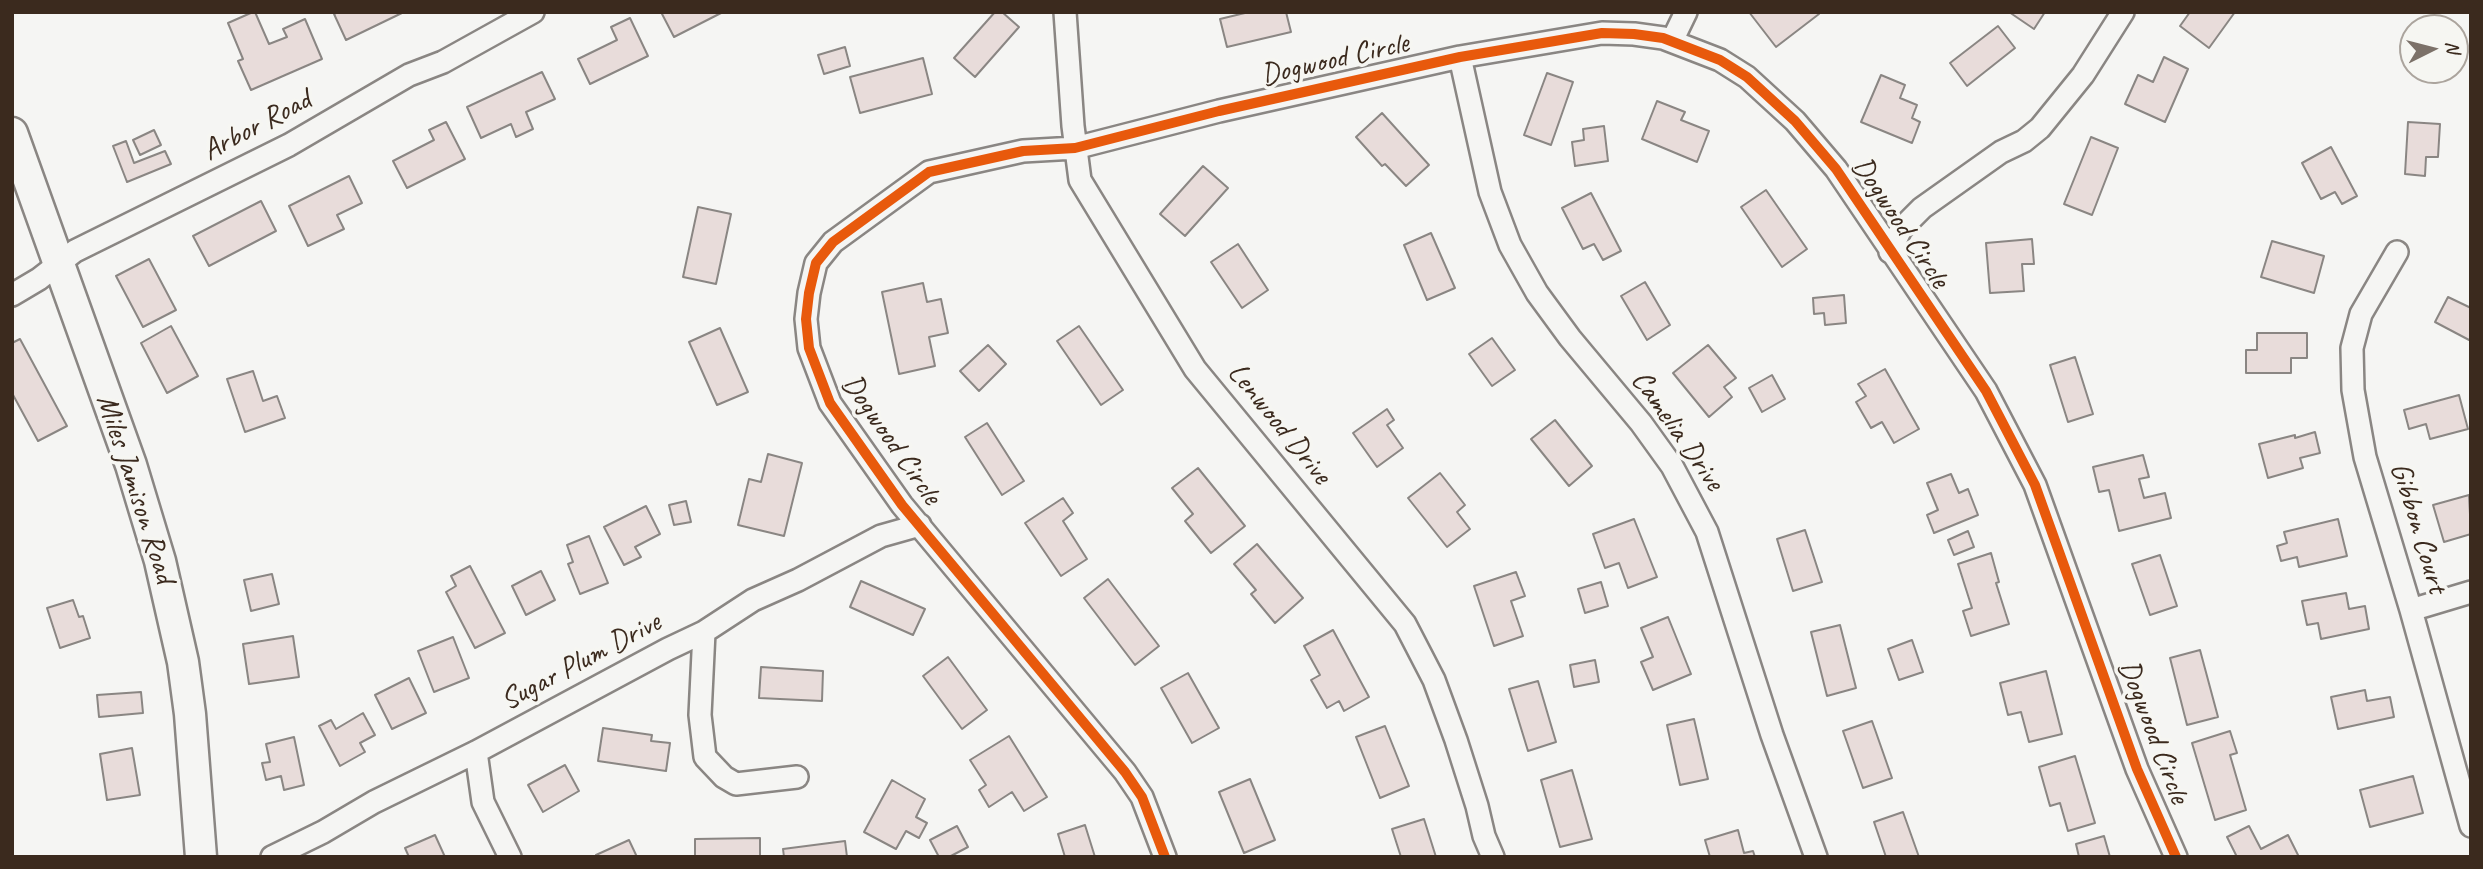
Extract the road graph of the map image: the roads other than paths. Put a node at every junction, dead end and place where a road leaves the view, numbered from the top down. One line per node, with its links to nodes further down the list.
1 (533, 12): 11 (street, Arbor Road)
2 (1065, 12): 8 (street, Lenwood Drive)
3 (1686, 12): 5 (street)
4 (2123, 12): 9 (street)
5 (1672, 41): 6 (street, Dogwood Circle); 9 (street, Dogwood Circle)
6 (1460, 57): 8 (street, Dogwood Circle); 25 (street, Camelia Drive)
7 (12, 134): 11 (main road, Miles Jamison Road)
8 (1075, 148): 13 (street, Dogwood Circle); 24 (street, Lenwood Drive)
9 (1890, 252): 26 (street, Dogwood Circle)
10 (2397, 252): 15 (street, Gibbon Court)
11 (59, 264): 12 (street, Arbor Road); 20 (main road, Miles Jamison Road)
12 (12, 295)
13 (920, 525): 16 (street, Sugar Plum Drive); 23 (street, Dogwood Circle)
14 (2471, 592): 15 (street)
15 (2411, 610): 19 (street, Gibbon Court)
16 (704, 632): 17 (street, Sugar Plum Drive); 18 (street)
17 (476, 752): 21 (street, Sugar Plum Drive); 22 (street)
18 (797, 777)
19 (2471, 826)
20 (201, 857)
21 (272, 857)
22 (510, 857)
23 (1165, 857)
24 (1493, 857)
25 (1816, 857)
26 (2176, 857)

